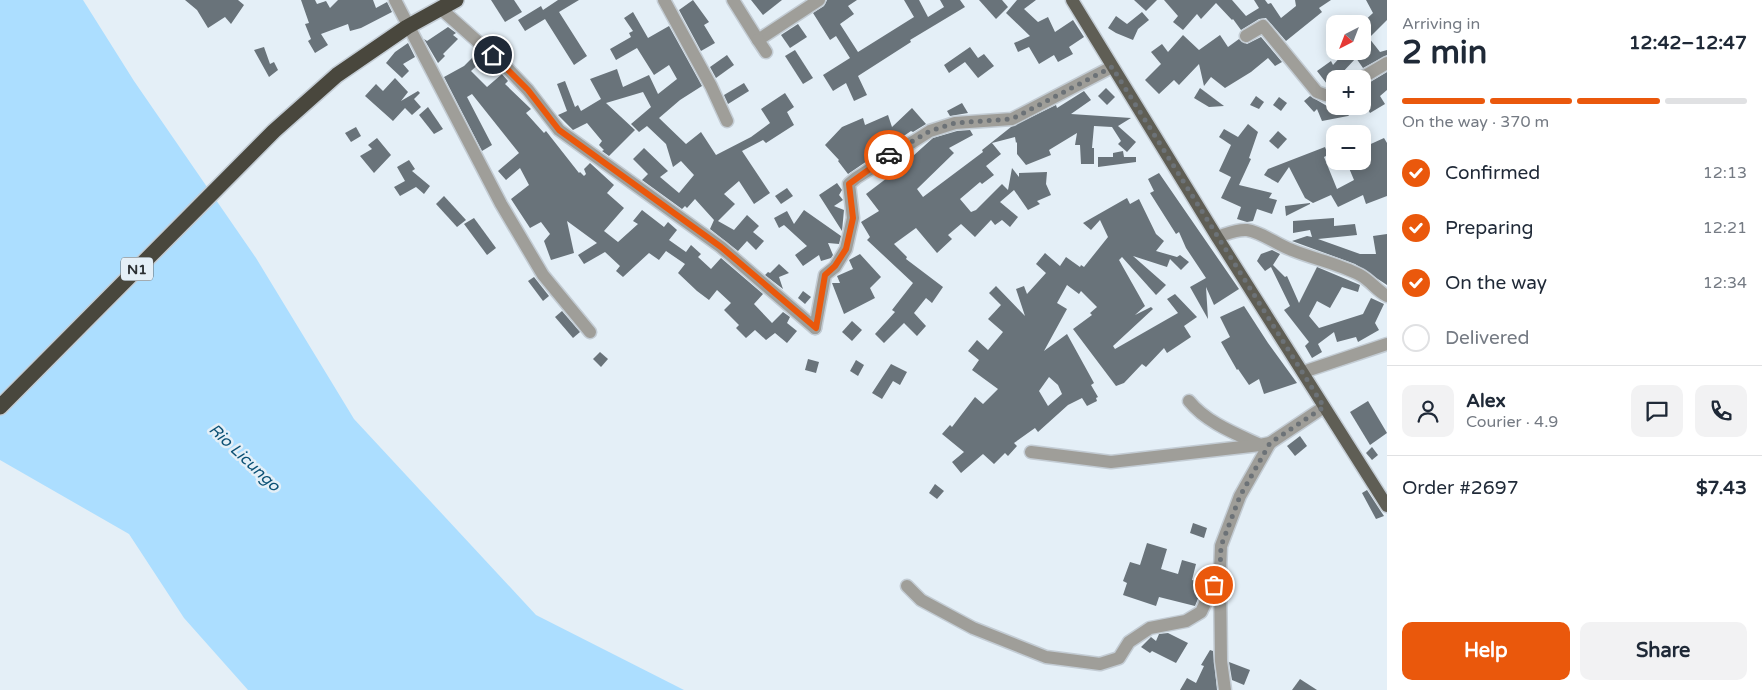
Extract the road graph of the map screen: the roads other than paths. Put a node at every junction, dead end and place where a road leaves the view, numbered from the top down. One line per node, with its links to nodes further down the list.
1 (395, 0): 8 (street)
2 (456, 0): 7 (highway, N1)
3 (664, 0): 16 (street)
4 (733, 0): 10 (street)
5 (819, 0): 10 (street)
6 (1072, 0): 13 (main road)
7 (441, 9): 8 (highway, N1); 13 (street)
8 (407, 27): 19 (street); 23 (highway, N1)
9 (1246, 36): 15 (street)
10 (758, 40): 11 (street)
11 (766, 52)
12 (1387, 63): 14 (street)
13 (1112, 67): 17 (main road)
14 (1371, 72)
15 (1326, 96)
16 (727, 121)
17 (1217, 237): 18 (street); 21 (main road)
18 (1387, 296)
19 (590, 332)
20 (1387, 344): 21 (street)
21 (1303, 372): 24 (main road)
22 (1190, 401): 25 (street)
23 (0, 407)
24 (1324, 407): 25 (street); 27 (main road)
25 (1265, 444): 26 (street); 28 (street)
26 (1031, 452)
27 (1387, 506)
28 (1220, 571): 29 (street); 30 (street)
29 (907, 586)
30 (1225, 690)

